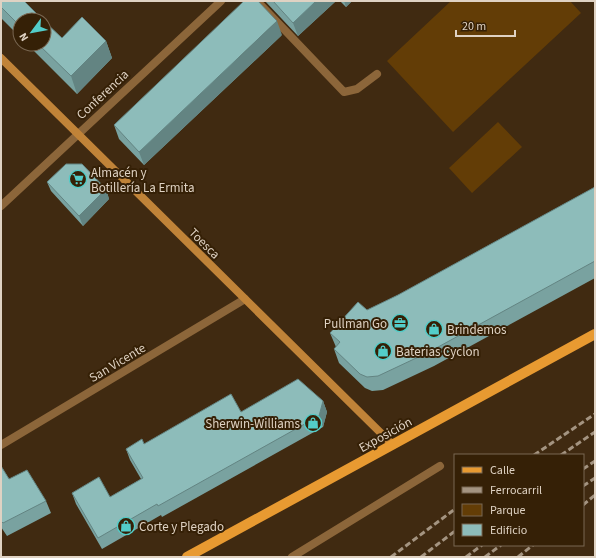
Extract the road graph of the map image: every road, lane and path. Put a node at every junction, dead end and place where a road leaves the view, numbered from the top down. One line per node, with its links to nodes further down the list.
1 (221, 1): 5 (street, Conferencia)
2 (257, 1): 4 (street)
3 (1, 58): 5 (street, Toesca)
4 (377, 74)
5 (78, 133): 6 (street, Conferencia); 7 (street, Toesca)
6 (1, 206)
7 (245, 299): 9 (street, San Vicente); 10 (street, Toesca)
8 (595, 334): 10 (main road, Exposición)
9 (1, 445)
10 (393, 445): 12 (main road, Exposición)
11 (440, 466): 13 (street)
12 (187, 557)
13 (292, 557)

